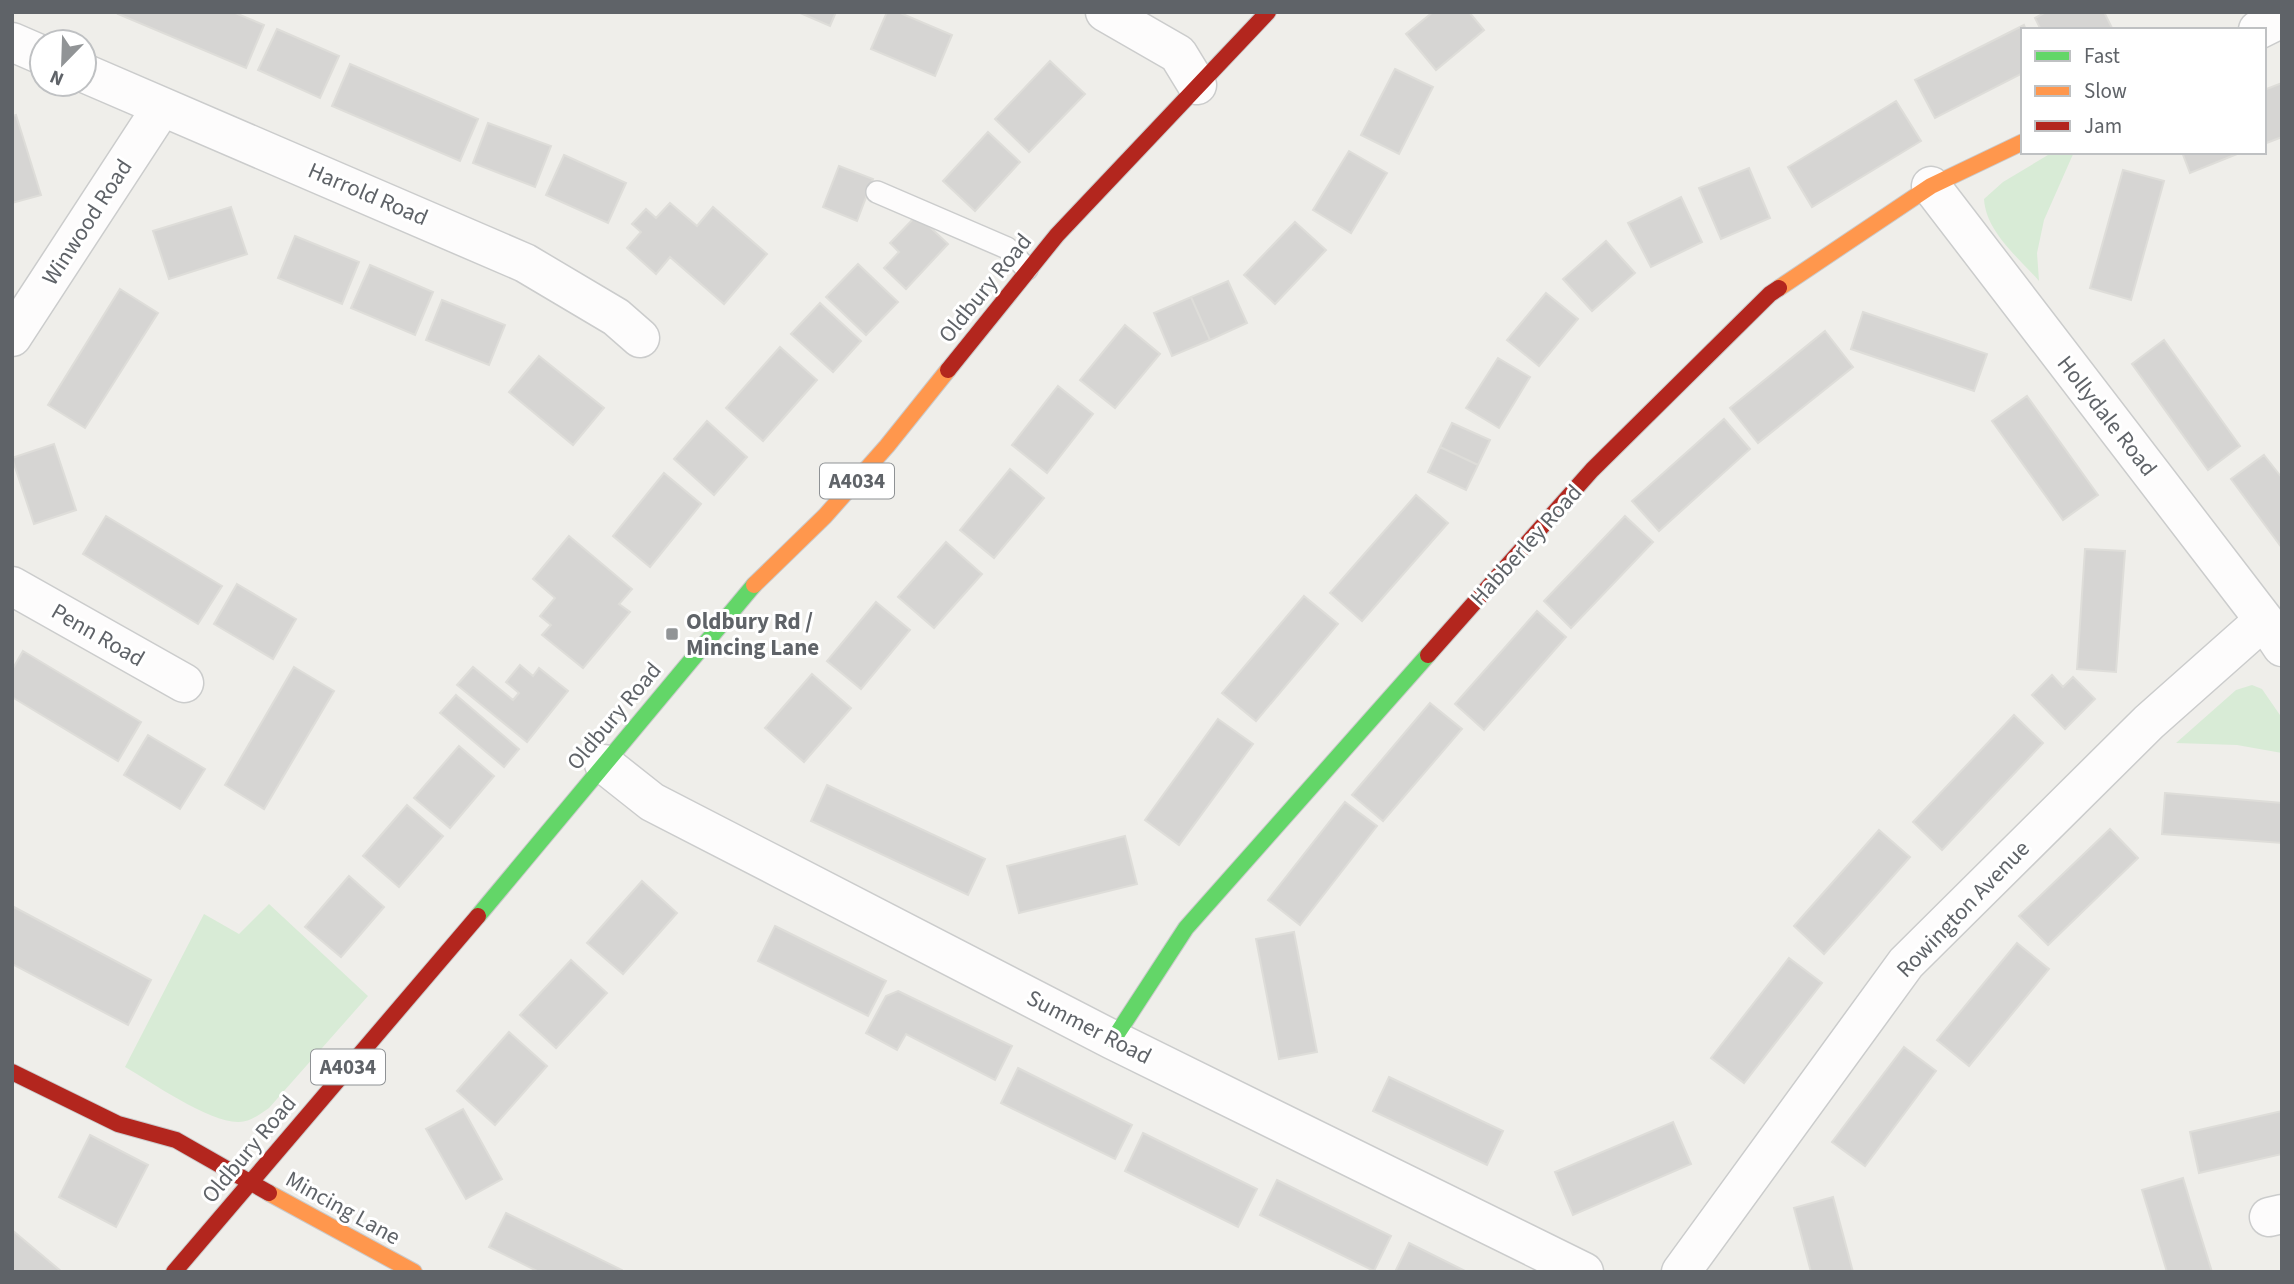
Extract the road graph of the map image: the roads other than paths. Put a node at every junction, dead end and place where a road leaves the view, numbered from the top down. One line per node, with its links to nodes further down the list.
1 (1105, 12): 6 (street)
2 (1268, 12): 6 (street, Oldbury Road / A4034)
3 (2282, 18): 4 (street)
4 (2262, 28)
5 (98, 79): 7 (street, Harrold Road)
6 (1197, 85): 11 (street, Oldbury Road / A4034)
7 (162, 107): 12 (street, Winwood Road); 13 (street, Harrold Road)
8 (2021, 143): 9 (street, Habberley Road)
9 (1931, 186): 15 (street, Hollydale Road); 18 (street, Habberley Road)
10 (877, 192): 11 (lane)
11 (1027, 269): 17 (street, Oldbury Road / A4034)
12 (12, 337)
13 (640, 338)
14 (12, 586): 16 (street, Penn Road)
15 (2273, 634): 26 (street, Rowington Avenue)
16 (184, 683)
17 (604, 764): 18 (street, Summer Road); 22 (street, Oldbury Road / A4034)
18 (1113, 1040): 25 (street, Summer Road)
19 (12, 1072): 21 (street)
20 (149, 1115): 21 (street)
21 (176, 1140): 22 (street, Mincing Lane)
22 (250, 1183): 23 (street, Oldbury Road / A4034); 24 (street, Mincing Lane)
23 (174, 1272)
24 (414, 1272)
25 (1584, 1272)
26 (1681, 1272)

